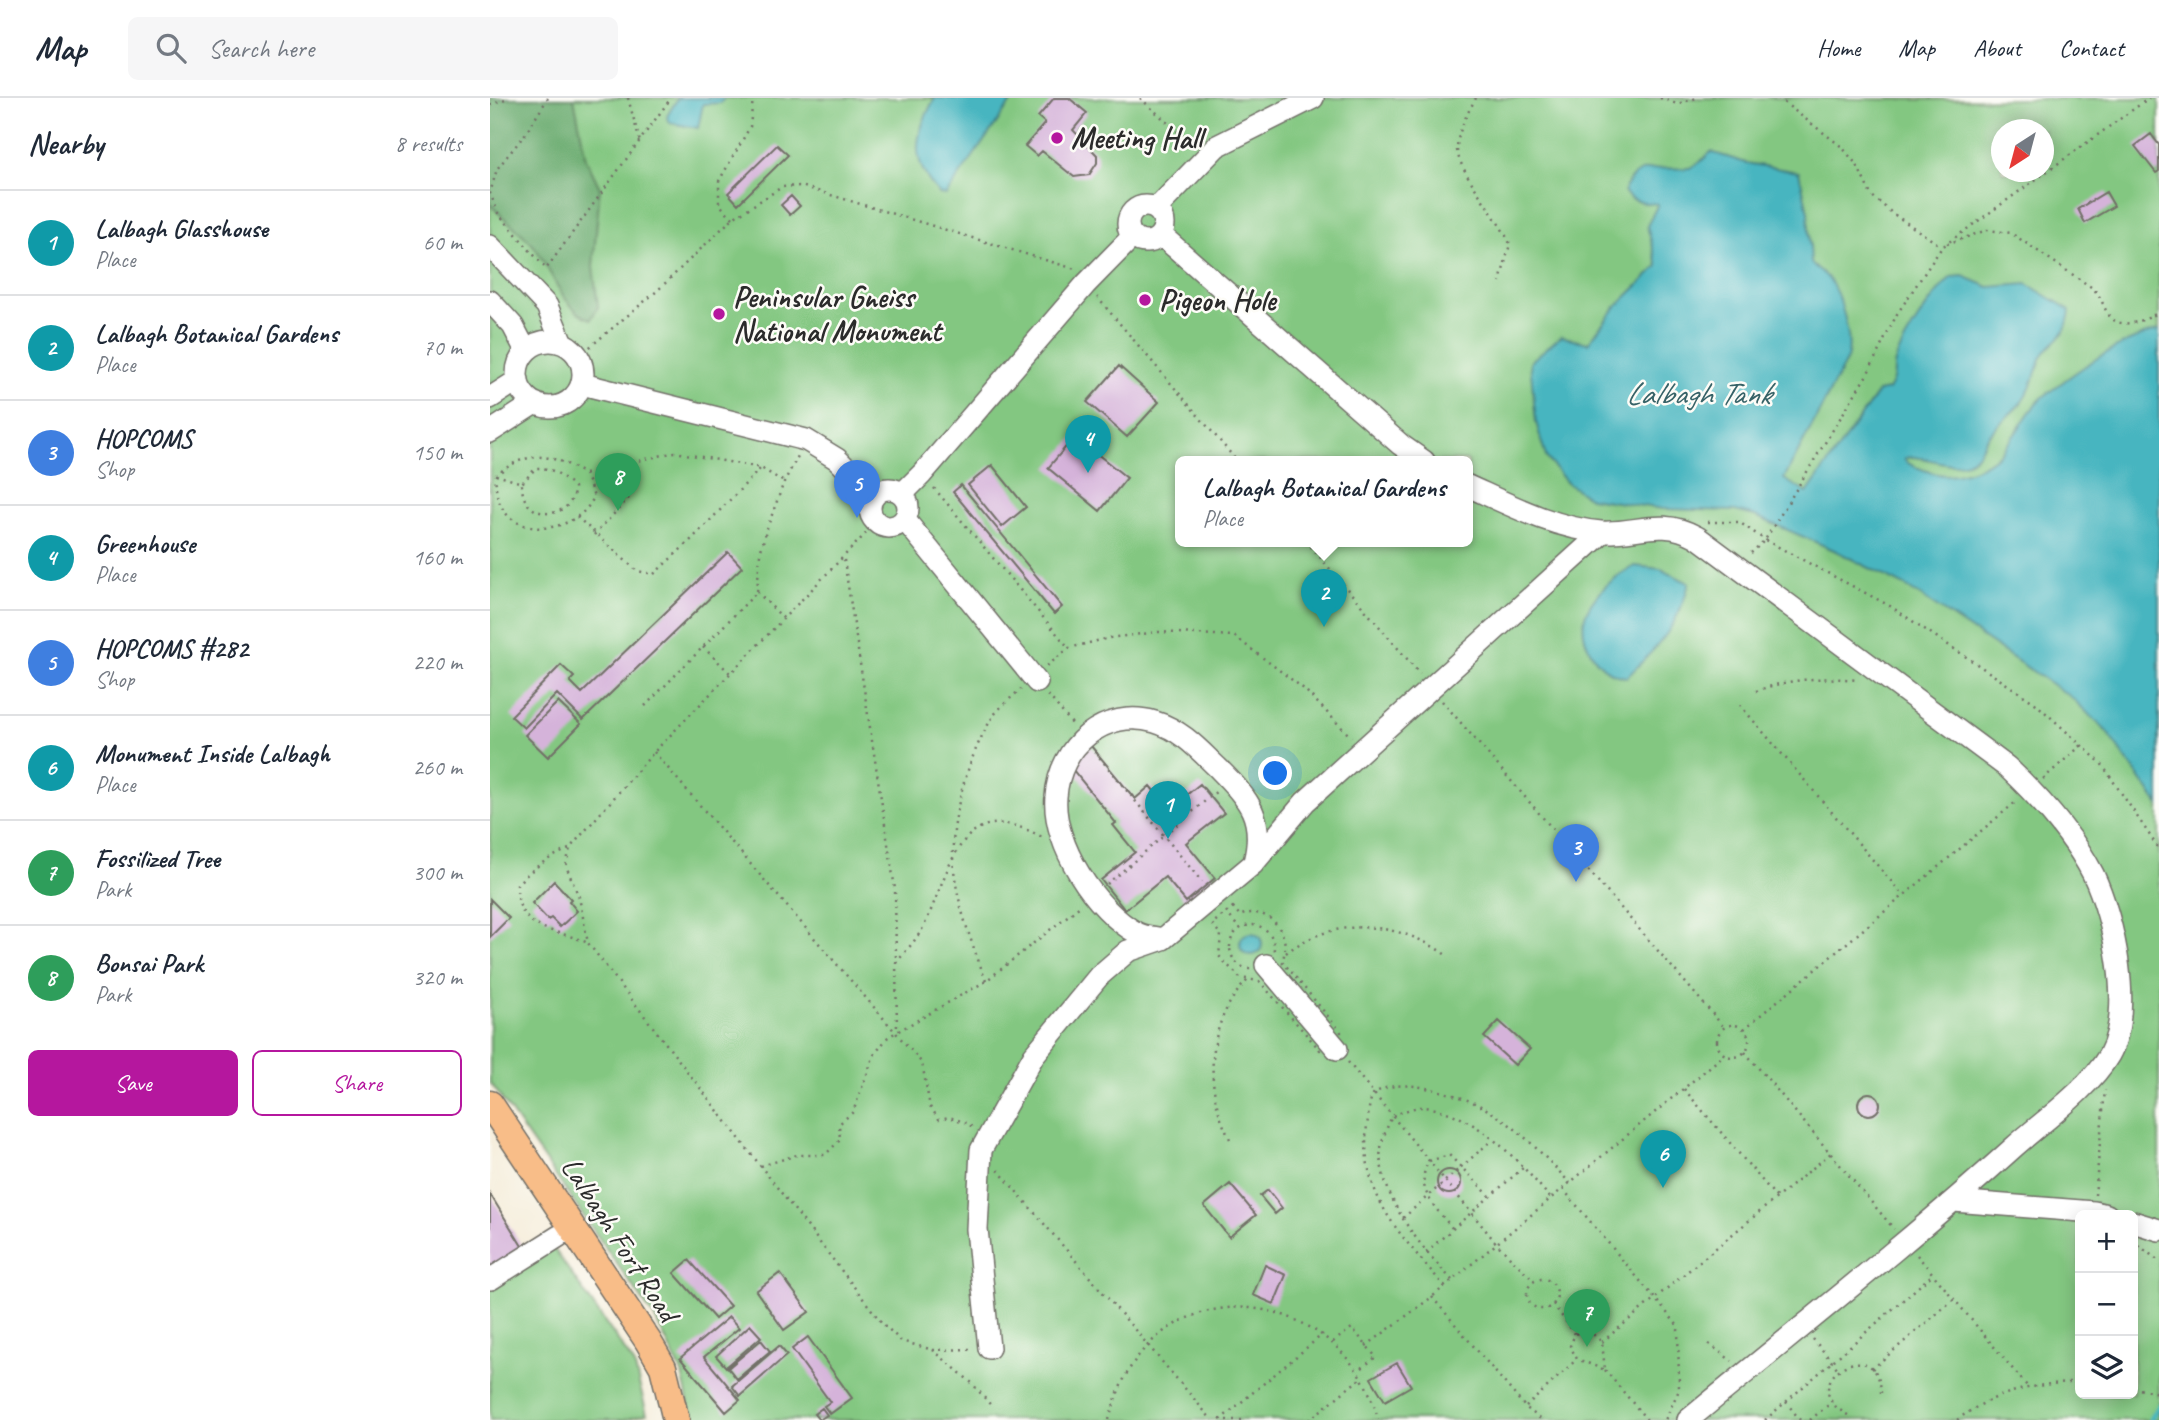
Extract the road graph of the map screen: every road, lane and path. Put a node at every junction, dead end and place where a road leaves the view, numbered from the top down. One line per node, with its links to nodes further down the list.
1 (508, 98): 13 (path)
2 (548, 98): 14 (path)
3 (628, 98): 14 (path)
4 (671, 98): 14 (path)
5 (753, 98): 17 (path)
6 (1140, 98): 15 (path)
7 (1313, 98): 15 (street)
8 (1476, 98): 23 (path)
9 (1660, 98): 10 (path)
10 (1697, 98)
11 (1778, 98): 21 (path)
12 (2149, 98): 21 (path)
13 (490, 106)
14 (640, 142)
15 (1207, 158): 16 (street)
16 (1156, 209): 18 (street); 19 (street)
17 (733, 218): 22 (path); 28 (path)
18 (1161, 235): 19 (street); 36 (street)
19 (1133, 236): 22 (street)
20 (490, 246): 26 (street)
21 (1942, 247): 25 (path); 53 (path)
22 (1091, 279): 35 (path); 39 (street)
23 (1500, 282)
24 (492, 305): 27 (street)
25 (2159, 312)
26 (562, 343): 27 (street); 28 (street)
27 (526, 351): 29 (street)
28 (579, 356): 30 (street)
29 (518, 380): 31 (street); 32 (street)
30 (582, 384): 32 (street); 34 (street)
31 (490, 398)
32 (536, 403): 33 (street)
33 (490, 432)
34 (806, 440): 41 (path); 45 (street)
35 (1233, 456)
36 (1417, 456)
37 (761, 468): 38 (path); 41 (path); 52 (path)
38 (585, 474): 40 (path); 47 (path)
39 (922, 474): 44 (street); 59 (path)
40 (496, 475): 42 (path); 47 (path)
41 (784, 482): 56 (path)
42 (522, 483): 42 (path)
43 (1473, 488): 51 (street)
44 (902, 494): 45 (street); 48 (street)
45 (874, 496): 49 (street)
46 (629, 498): 52 (path)
47 (576, 516): 52 (path)
48 (905, 520): 49 (street); 62 (street)
49 (876, 523): 55 (path)
50 (1700, 523): 53 (path)
51 (1603, 532): 63 (street); 71 (street)
52 (594, 534)
53 (1765, 540): 68 (path)
54 (1311, 547): 63 (path)
55 (844, 559): 57 (path); 84 (path)
56 (757, 592): 57 (path); 58 (path)
57 (784, 619): 60 (path)
58 (703, 647): 60 (path); 66 (path)
59 (1069, 648)
60 (731, 674): 69 (path)
61 (1860, 680): 64 (path)
62 (1037, 682): 67 (path)
63 (1431, 688): 76 (street); 86 (path)
64 (1756, 691)
65 (1740, 705): 77 (path)
66 (645, 706)
67 (1083, 737): 70 (street); 72 (path); 75 (street)
68 (2083, 744): 71 (path); 74 (path)
69 (654, 752): 73 (path); 88 (path)
70 (1230, 780): 72 (path); 76 (street)
71 (2031, 789): 77 (path); 92 (street)
72 (1166, 835): 78 (path); 79 (path)
73 (570, 848): 82 (path); 82 (path)
74 (2159, 849)
75 (1069, 851): 78 (street); 84 (path)
76 (1253, 864): 79 (street)
77 (1902, 894): 87 (path)
78 (1093, 896): 81 (street); 88 (path)
79 (1214, 897): 80 (path); 81 (street)
80 (1239, 928): 85 (path); 85 (path)
81 (1163, 939): 100 (street)
82 (587, 943): 104 (path)
83 (1446, 955): 85 (path)
84 (896, 963): 88 (path)
85 (1267, 966): 89 (street); 98 (path)
86 (1723, 1026): 87 (path); 91 (path)
87 (1744, 1029): 90 (path)
88 (897, 1032): 100 (path); 104 (path)
89 (1337, 1049): 94 (path)
90 (1745, 1052): 91 (path); 101 (path)
91 (1724, 1055): 93 (path)
92 (2109, 1055): 113 (street); 114 (path)
93 (1684, 1089): 107 (path); 111 (path)
94 (1374, 1093): 96 (path); 107 (path); 131 (path)
95 (490, 1104): 165 (main road, Lalbagh Fort Road)
96 (1392, 1116): 99 (path); 102 (path); 117 (path)
97 (490, 1135): 121 (main road, Lalbagh Fort Road)
98 (1230, 1139)
99 (1492, 1140): 103 (path); 105 (path)
100 (981, 1150): 141 (path); 144 (street)
101 (1831, 1153): 111 (path); 122 (path)
102 (1429, 1161): 103 (path); 106 (path); 110 (path)
103 (1463, 1166): 106 (path); 109 (path)
104 (760, 1167): 145 (path)
105 (1524, 1167): 109 (path); 112 (path)
106 (1446, 1181): 110 (path); 116 (path)
107 (1570, 1183): 108 (path)
108 (1563, 1189): 112 (path); 133 (path)
109 (1490, 1196): 116 (path)
110 (1428, 1197): 117 (path); 119 (path)
111 (1777, 1198): 133 (path)
112 (1551, 1199): 123 (path)
113 (1954, 1201): 115 (street); 122 (street)
114 (2101, 1210)
115 (2075, 1211)
116 (1471, 1212): 119 (path); 123 (path)
117 (1403, 1218): 125 (path)
118 (2138, 1224): 120 (street)
119 (1452, 1228): 125 (path)
120 (2159, 1230)
121 (559, 1236): 128 (street); 164 (main road, Lalbagh Fort Road)
122 (1904, 1240): 127 (path); 152 (street)
123 (1497, 1244): 129 (path); 130 (path)
124 (2138, 1245): 126 (path)
125 (1426, 1252): 129 (path)
126 (2159, 1261)
127 (1933, 1275): 134 (path); 147 (path)
128 (491, 1279)
129 (1453, 1281): 131 (path)
130 (1534, 1281): 135 (path); 135 (path)
131 (1445, 1287): 132 (path)
132 (1432, 1297): 143 (path); 161 (path)
133 (1657, 1298): 140 (path); 175 (path)
134 (1954, 1299): 149 (path); 155 (path)
135 (1553, 1304): 137 (path)
136 (1323, 1334): 139 (path); 141 (path); 168 (path)
137 (1575, 1334): 140 (path); 146 (path)
138 (1810, 1335): 147 (path)
139 (1334, 1342): 143 (path); 151 (path)
140 (1602, 1342): 150 (path)
141 (1150, 1344): 166 (path); 167 (path)
142 (1709, 1344): 152 (path)
143 (1366, 1346): 151 (path)
144 (989, 1348): 145 (path)
145 (933, 1350): 162 (path)
146 (1577, 1359): 150 (path); 161 (path)
147 (1832, 1362): 148 (path); 159 (path)
148 (1838, 1369): 149 (path); 160 (path)
149 (1872, 1369): 157 (path)
150 (1605, 1370): 174 (path)
151 (1358, 1371): 153 (path)
152 (1745, 1373): 176 (street)
153 (1362, 1377): 171 (path); 172 (path)
154 (2075, 1381): 155 (path)
155 (2027, 1386): 180 (path)
156 (2138, 1389): 158 (path)
157 (1881, 1393)
158 (2159, 1393)
159 (1786, 1402): 177 (path); 178 (path)
160 (1832, 1402): 163 (path); 179 (path)
161 (1525, 1407): 173 (path)
162 (993, 1408)
163 (1847, 1415)
164 (661, 1420)
165 (676, 1420)
166 (1109, 1420)
167 (1212, 1420)
168 (1220, 1420)
169 (1226, 1420): 170 (path)
170 (1244, 1420)
171 (1310, 1420)
172 (1378, 1420)
173 (1542, 1420)
174 (1647, 1420)
175 (1665, 1420)
176 (1689, 1420)
177 (1765, 1420)
178 (1800, 1420)
179 (1810, 1420)
180 (1957, 1420)

